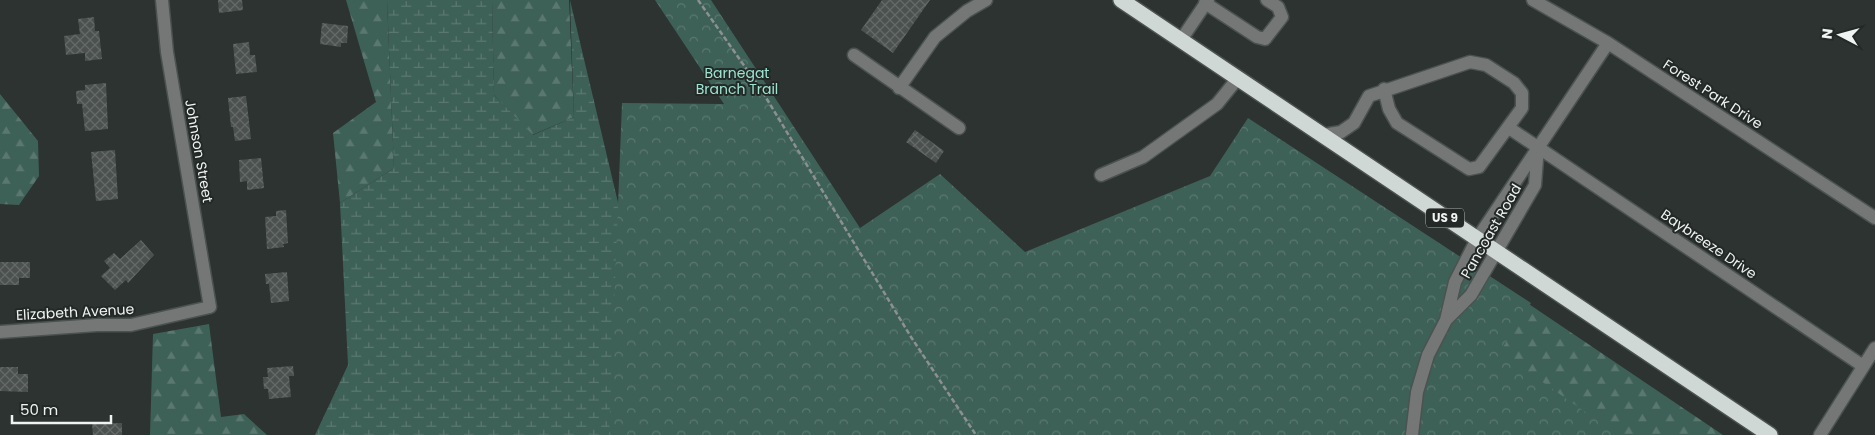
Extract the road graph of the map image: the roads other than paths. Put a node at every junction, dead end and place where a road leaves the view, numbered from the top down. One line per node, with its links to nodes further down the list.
1 (162, 0): 21 (street, Johnson Street)
2 (986, 0): 11 (street)
3 (1120, 0): 7 (highway, US 9)
4 (1267, 0): 6 (street)
5 (1533, 0): 8 (street, Forest Park Drive)
6 (1207, 2): 7 (street)
7 (1181, 40): 10 (highway, US 9)
8 (1608, 43): 16 (street, Pancoast Road); 18 (street, Forest Park Drive)
9 (854, 55): 11 (street)
10 (1238, 78): 15 (highway, US 9); 17 (street)
11 (899, 88): 13 (street)
12 (1384, 89): 14 (street); 14 (street); 15 (street)
13 (959, 128)
14 (1508, 128): 16 (street, Baybreeze Drive)
15 (1323, 134): 19 (highway, US 9)
16 (1538, 146): 19 (street, Pancoast Road); 20 (street, Pancoast Road); 25 (street, Baybreeze Drive)
17 (1101, 175)
18 (1875, 218)
19 (1477, 239): 20 (highway, US 9); 22 (street, Pancoast Road)
20 (1496, 252): 22 (street, Pancoast Road); 27 (highway, US 9)
21 (210, 307): 23 (street, Elizabeth Avenue)
22 (1446, 320): 26 (street, Pancoast Road)
23 (0, 332)
24 (1875, 348): 25 (street)
25 (1863, 366): 28 (street)
26 (1412, 435)
27 (1770, 435)
28 (1820, 435)

